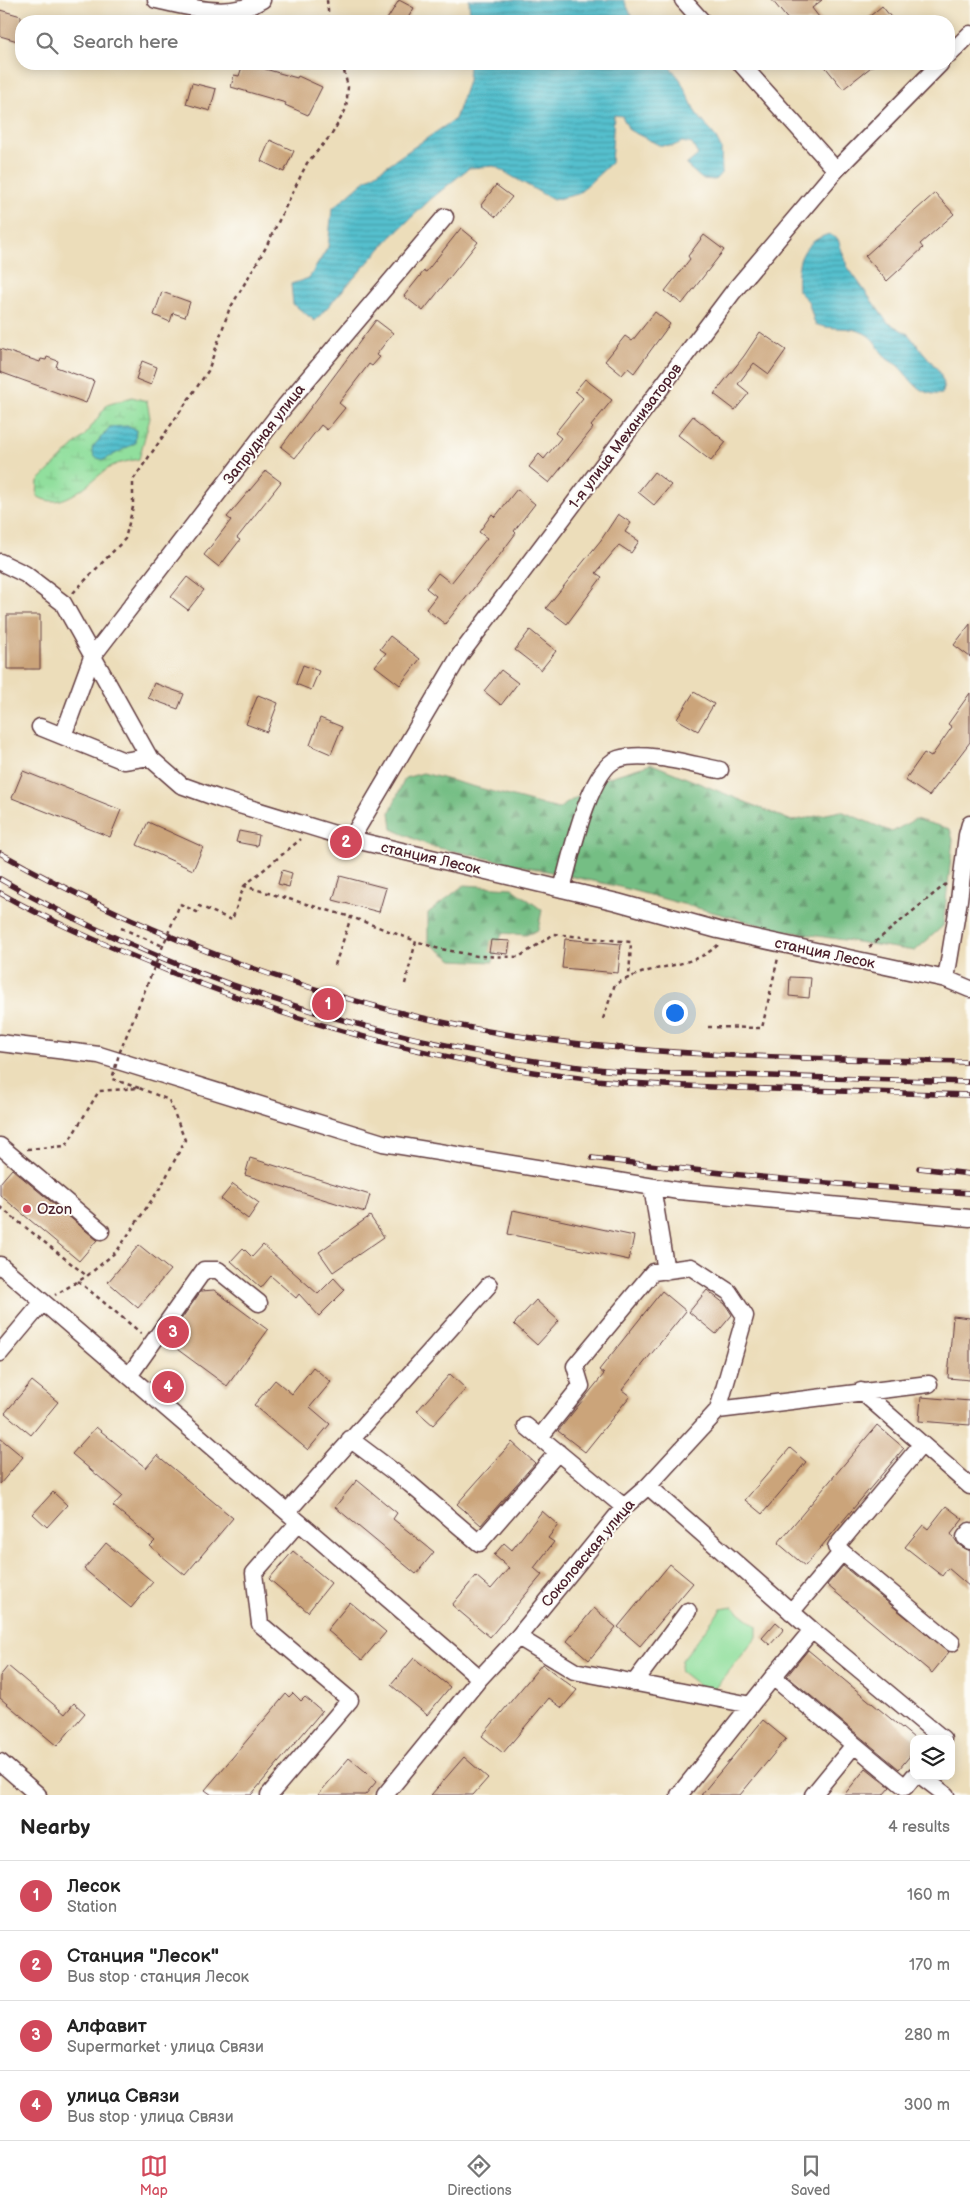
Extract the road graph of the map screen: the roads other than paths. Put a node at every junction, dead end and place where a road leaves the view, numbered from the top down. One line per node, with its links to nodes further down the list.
1 (156, 0): 2 (street)
2 (262, 0)
3 (683, 0): 4 (street)
4 (697, 15)
5 (970, 34): 6 (street)
6 (955, 49)
7 (745, 70): 9 (street)
8 (934, 70): 9 (street, 1-я улица Механизаторов)
9 (836, 170): 18 (street, 1-я улица Механизаторов)
10 (445, 217): 12 (street, Запрудная улица)
11 (0, 562): 12 (street, станция Лесок)
12 (92, 657): 14 (street, Запрудная улица); 15 (street, станция Лесок)
13 (40, 727): 14 (street)
14 (63, 736): 15 (street)
15 (149, 757): 18 (street, станция Лесок)
16 (720, 770): 19 (street)
17 (970, 824): 20 (street)
18 (351, 839): 19 (street, станция Лесок)
19 (562, 889): 20 (street, станция Лесок)
20 (946, 979): 21 (street, станция Лесок)
21 (970, 989)
22 (0, 1044): 24 (street)
23 (2, 1152): 26 (street)
24 (652, 1187): 25 (street); 28 (street)
25 (970, 1218)
26 (101, 1231)
27 (0, 1265): 30 (street)
28 (666, 1271): 36 (street); 38 (street)
29 (489, 1284): 39 (street)
30 (43, 1302): 32 (street); 33 (street)
31 (259, 1304): 33 (street)
32 (0, 1353)
33 (129, 1376): 45 (street)
34 (929, 1384): 35 (street)
35 (861, 1391): 36 (street); 40 (street)
36 (718, 1410): 42 (street, Соколовская улица)
37 (526, 1426): 38 (street)
38 (540, 1437): 41 (street)
39 (350, 1439): 41 (street); 45 (street)
40 (922, 1444): 43 (street); 48 (street)
41 (558, 1452): 44 (street)
42 (648, 1486): 44 (street, Соколовская улица); 50 (street)
43 (970, 1486)
44 (624, 1507): 52 (street, Соколовская улица)
45 (293, 1517): 55 (street); 64 (street)
46 (970, 1531): 47 (street)
47 (970, 1540)
48 (842, 1552): 50 (street); 53 (street)
49 (688, 1611): 56 (street)
50 (791, 1612): 51 (street)
51 (812, 1630): 54 (street); 58 (street)
52 (518, 1637): 55 (street, Соколовская улица); 56 (street)
53 (952, 1643)
54 (773, 1677): 57 (street); 59 (street)
55 (480, 1678): 65 (street, Соколовская улица)
56 (634, 1682): 57 (street)
57 (751, 1705): 66 (street)
58 (938, 1735)
59 (854, 1745): 61 (street); 67 (street)
60 (0, 1762): 63 (street)
61 (911, 1780)
62 (926, 1780): 68 (street)
63 (38, 1795)
64 (269, 1795)
65 (385, 1795)
66 (679, 1795)
67 (813, 1795)
68 (946, 1795)

